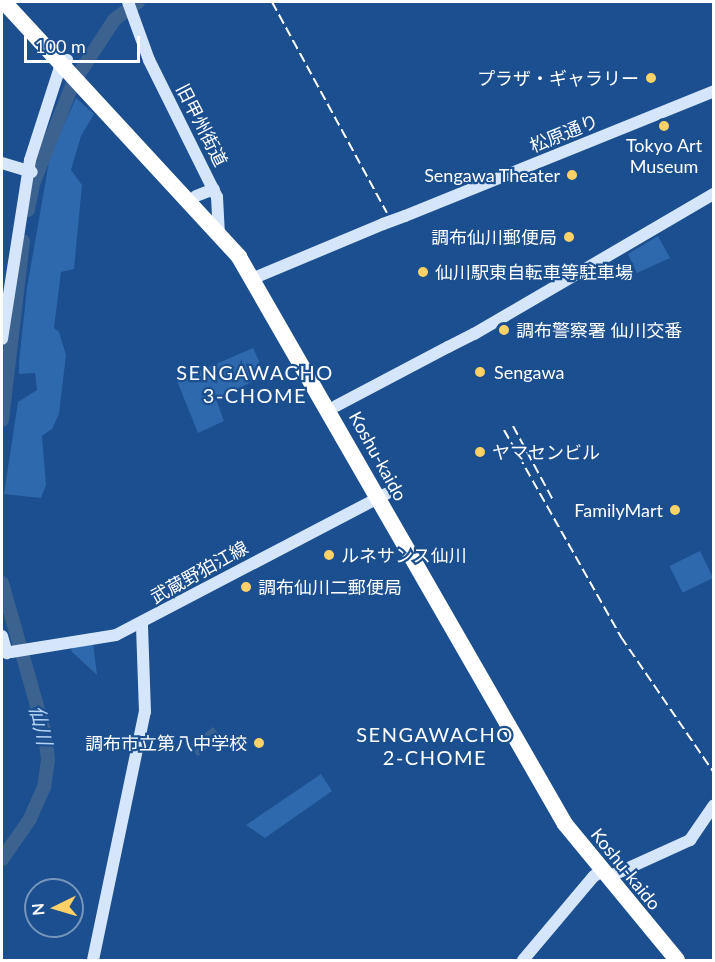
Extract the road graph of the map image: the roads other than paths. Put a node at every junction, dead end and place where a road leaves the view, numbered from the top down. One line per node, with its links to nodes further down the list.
1 (4, 2): 4 (highway, Koshu-kaido)
2 (15, 2): 4 (highway, Koshu-kaido)
3 (131, 8): 8 (street, 旧甲州街道)
4 (72, 71): 7 (street); 10 (highway, Koshu-kaido); 11 (highway, Koshu-kaido)
5 (714, 92): 12 (street, 松原通り, bridge)
6 (2, 163): 7 (street)
7 (31, 170): 13 (street)
8 (214, 189): 10 (street); 11 (street, 旧甲州街道)
9 (714, 194): 14 (street, bridge)
10 (195, 196): 11 (highway, Koshu-kaido)
11 (219, 227): 12 (highway, Koshu-kaido)
12 (257, 276): 14 (highway, Koshu-kaido); 15 (highway, Koshu-kaido)
13 (2, 339)
14 (336, 406): 15 (highway, Koshu-kaido)
15 (382, 496): 16 (street, 武蔵野狛江線); 19 (highway, Koshu-kaido)
16 (142, 624): 17 (street); 20 (street, 武蔵野狛江線)
17 (2, 636)
18 (714, 806): 19 (street)
19 (607, 873): 21 (street); 22 (highway, Koshu-kaido); 23 (highway, Koshu-kaido)
20 (93, 960)
21 (523, 960)
22 (677, 960)
23 (687, 960)

